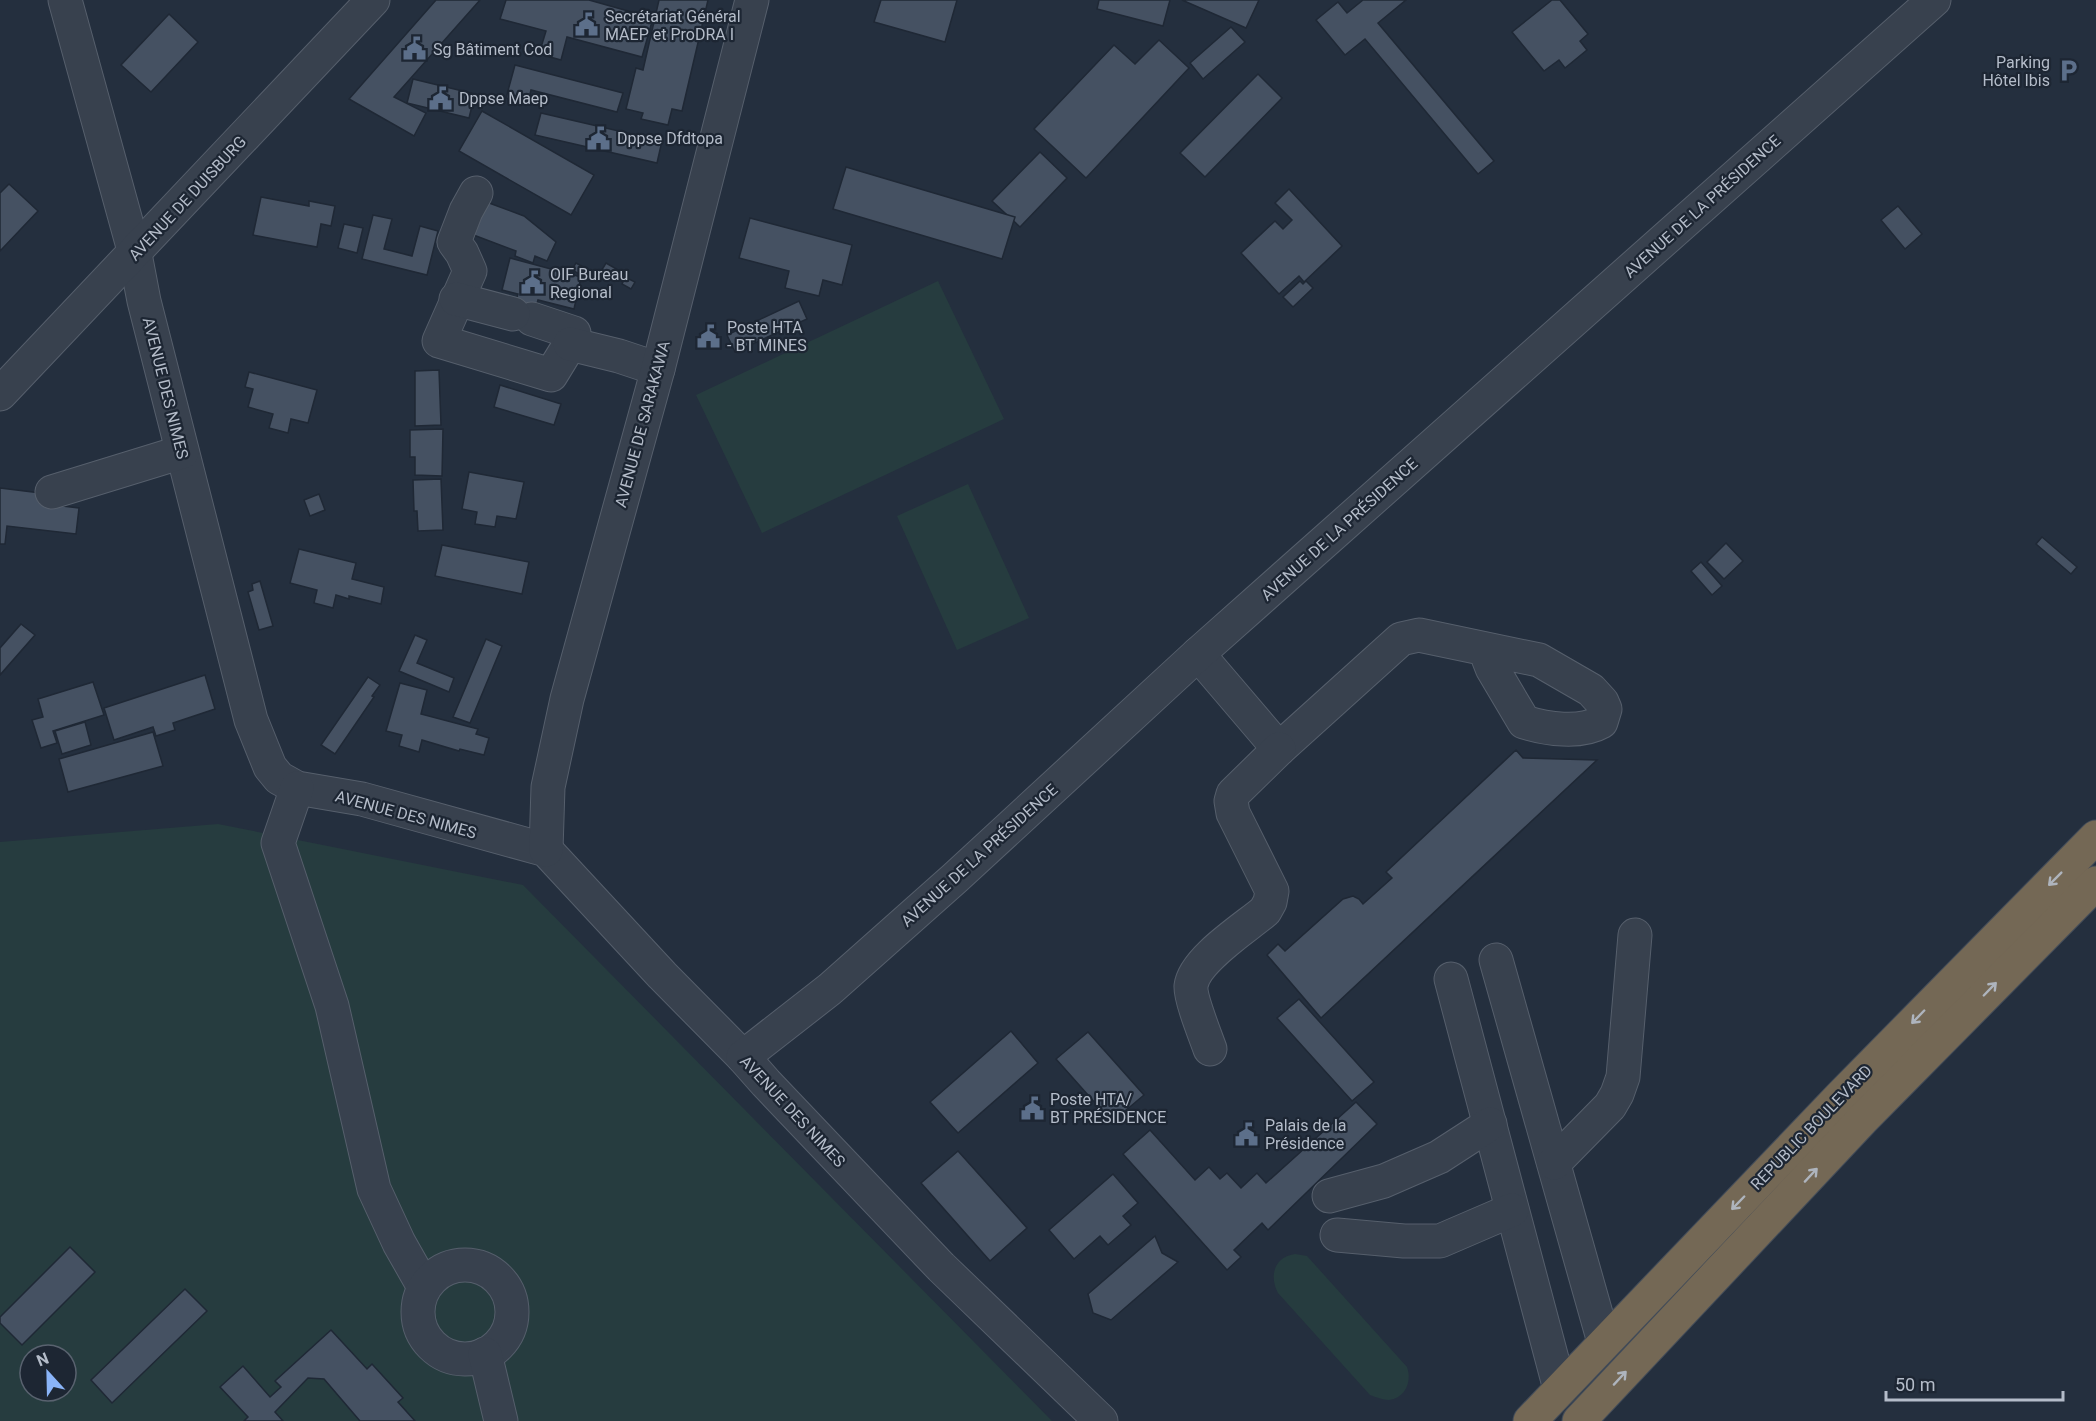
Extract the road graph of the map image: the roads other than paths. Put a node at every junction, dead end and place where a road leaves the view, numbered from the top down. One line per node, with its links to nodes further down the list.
1 (65, 0): 6 (street, AVENUE DES NIMES)
2 (373, 0): 6 (street, AVENUE DE DUISBURG)
3 (752, 0): 9 (street, AVENUE DE SARAKAWA)
4 (1934, 0): 14 (street, AVENUE DE LA PRÉSIDENCE)
5 (476, 193): 7 (street)
6 (135, 254): 10 (street, AVENUE DE DUISBURG); 11 (street, AVENUE DES NIMES)
7 (456, 299): 8 (street); 8 (street)
8 (570, 344): 9 (street)
9 (658, 369): 18 (street, AVENUE DE SARAKAWA)
10 (0, 394)
11 (182, 452): 12 (street); 16 (street, AVENUE DES NIMES)
12 (52, 492)
13 (1485, 650): 15 (street)
14 (1198, 654): 15 (street); 24 (street, AVENUE DE LA PRÉSIDENCE)
15 (1279, 749): 23 (street)
16 (297, 788): 18 (street, AVENUE DES NIMES); 30 (street)
17 (2096, 837): 31 (highway, REPUBLIC BOULEVARD, one-way to 31)
18 (546, 850): 24 (street, AVENUE DES NIMES)
19 (2096, 883): 37 (highway, REPUBLIC BOULEVARD, one-way to 19)
20 (1635, 935): 26 (street)
21 (1496, 960): 26 (street)
22 (1451, 979): 25 (street)
23 (1210, 1049)
24 (743, 1057): 35 (street, AVENUE DES NIMES)
25 (1490, 1124): 27 (street); 28 (street)
26 (1554, 1163): 31 (street)
27 (1329, 1196)
28 (1512, 1210): 29 (street); 33 (street)
29 (1337, 1234)
30 (424, 1287): 32 (street); 32 (street)
31 (1604, 1342): 33 (highway, REPUBLIC BOULEVARD)
32 (485, 1354): 34 (street)
33 (1560, 1389): 36 (highway, REPUBLIC BOULEVARD)
34 (501, 1421)
35 (1101, 1421)
36 (1530, 1421)
37 (1580, 1421)

